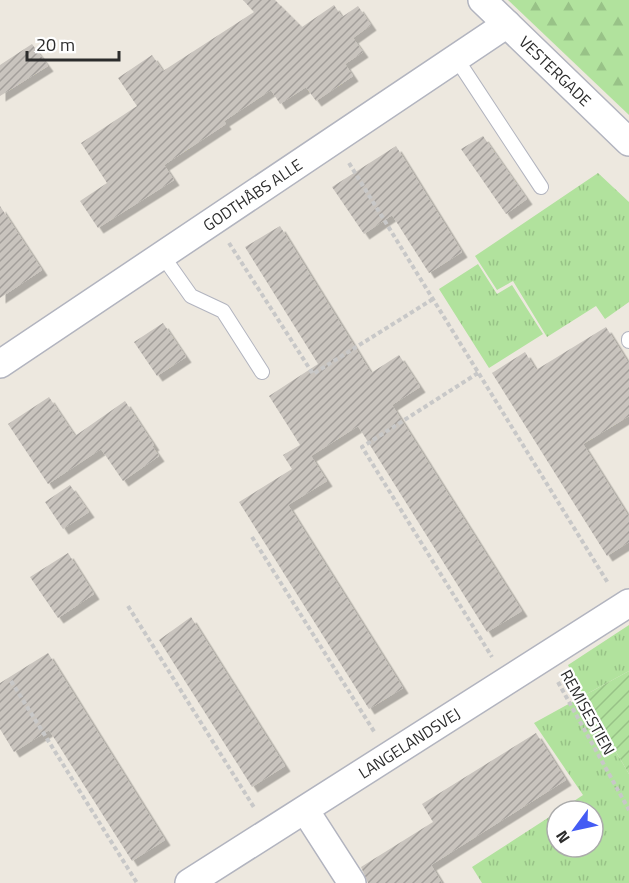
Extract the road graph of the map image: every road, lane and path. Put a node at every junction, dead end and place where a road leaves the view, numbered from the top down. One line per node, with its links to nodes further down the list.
1 (482, 0): 2 (street, VESTERGADE)
2 (507, 24): 3 (street, GODTHÅBS ALLE); 5 (street, VESTERGADE)
3 (456, 58): 4 (street, GODTHÅBS ALLE); 6 (lane)
4 (334, 140): 7 (street, GODTHÅBS ALLE); 9 (path)
5 (629, 141)
6 (541, 187)
7 (214, 220): 8 (street, GODTHÅBS ALLE); 9 (path)
8 (162, 255): 10 (street, GODTHÅBS ALLE); 11 (lane)
9 (433, 299): 12 (path)
10 (0, 364)
11 (262, 372)
12 (478, 373): 14 (path); 18 (path)
13 (252, 537): 19 (path)
14 (626, 605): 16 (street, LANGELANDSVEJ)
15 (128, 606): 22 (path)
16 (544, 657): 18 (street, LANGELANDSVEJ); 21 (path, REMISESTIEN)
17 (11, 681): 23 (path)
18 (507, 681): 19 (street, LANGELANDSVEJ)
19 (389, 756): 20 (street, LANGELANDSVEJ)
20 (305, 810): 22 (street, LANGELANDSVEJ); 25 (street)
21 (629, 810)
22 (269, 833): 24 (street, LANGELANDSVEJ)
23 (137, 883)
24 (189, 883)
25 (352, 883)

